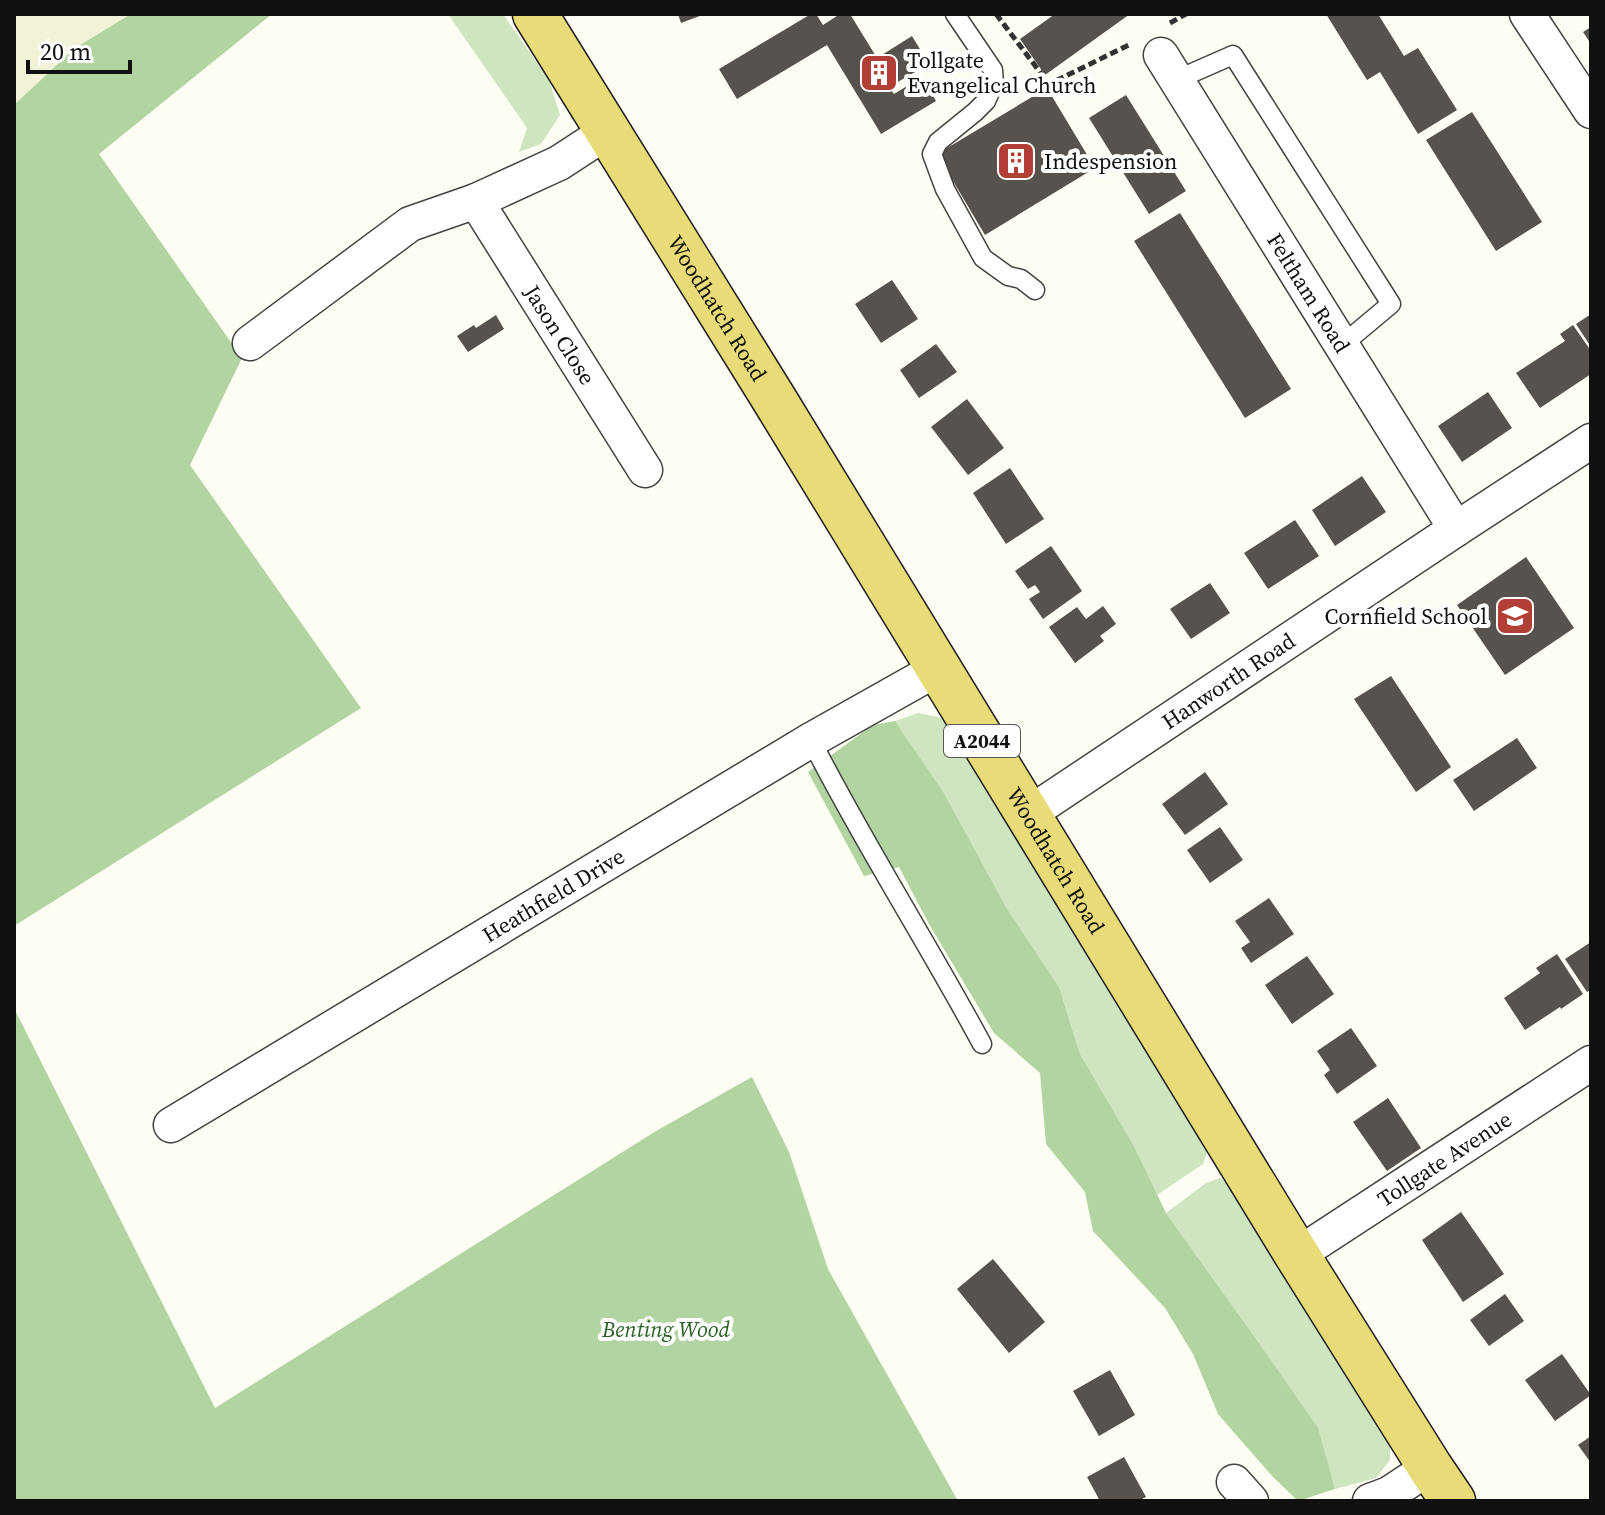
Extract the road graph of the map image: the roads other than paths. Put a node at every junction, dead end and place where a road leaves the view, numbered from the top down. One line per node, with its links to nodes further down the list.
1 (535, 14): 6 (main road, Woodhatch Road / A2044)
2 (955, 14): 8 (lane)
3 (1527, 14): 5 (street)
4 (1160, 50): 10 (street, Feltham Road); 10 (lane)
5 (1591, 111)
6 (608, 131): 7 (street); 14 (main road, Woodhatch Road / A2044)
7 (476, 201): 9 (street); 12 (street, Jason Close)
8 (1035, 290)
9 (250, 343)
10 (1342, 345): 13 (street, Feltham Road)
11 (1591, 441): 13 (street, Hanworth Road)
12 (645, 470)
13 (1456, 529): 16 (street, Hanworth Road)
14 (939, 668): 15 (street, Heathfield Drive); 16 (main road, Woodhatch Road / A2044)
15 (811, 740): 17 (lane); 19 (street, Heathfield Drive)
16 (1027, 815): 20 (main road, Woodhatch Road / A2044)
17 (982, 1044)
18 (1591, 1063): 20 (street, Tollgate Avenue)
19 (171, 1125)
20 (1297, 1255): 21 (main road, Woodhatch Road / A2044)
21 (1441, 1484): 22 (street)
22 (1370, 1501)

